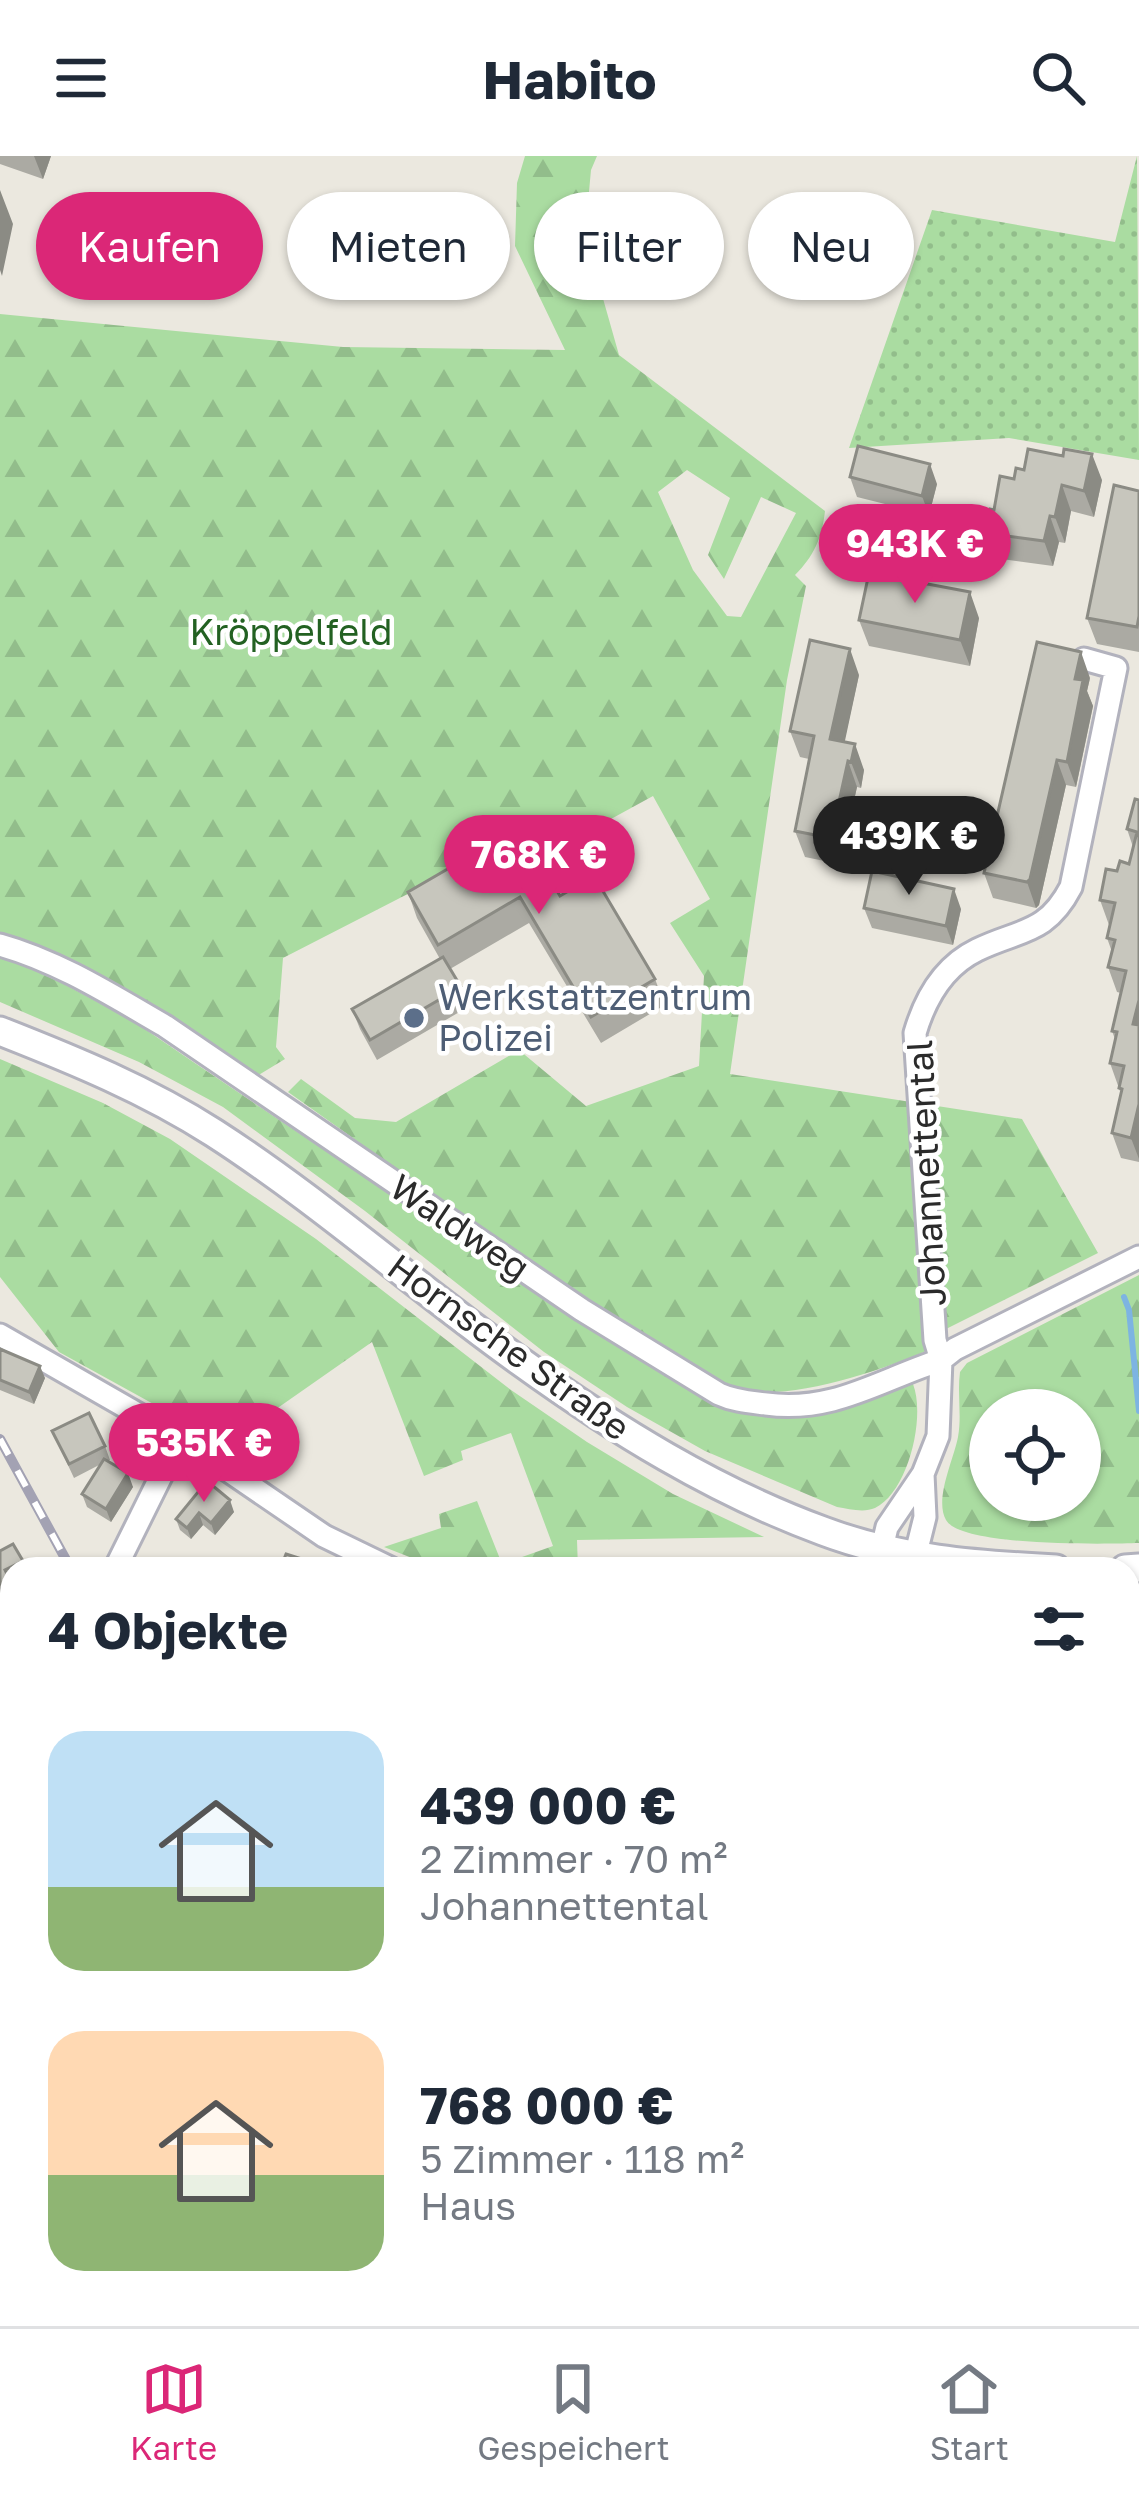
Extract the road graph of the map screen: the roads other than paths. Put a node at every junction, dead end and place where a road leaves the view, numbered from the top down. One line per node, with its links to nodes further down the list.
1 (1084, 659): 6 (street, Johannettental)
2 (0, 945): 6 (street, Waldweg)
3 (0, 1031): 11 (main road, Hornsche Straße)
4 (1139, 1257): 6 (street, Waldweg)
5 (0, 1335): 7 (street)
6 (941, 1360): 8 (street)
7 (184, 1441): 9 (street); 10 (street)
8 (923, 1474): 12 (street); 13 (street)
9 (121, 1557)
10 (367, 1557)
11 (875, 1557)
12 (880, 1557)
13 (915, 1557)

